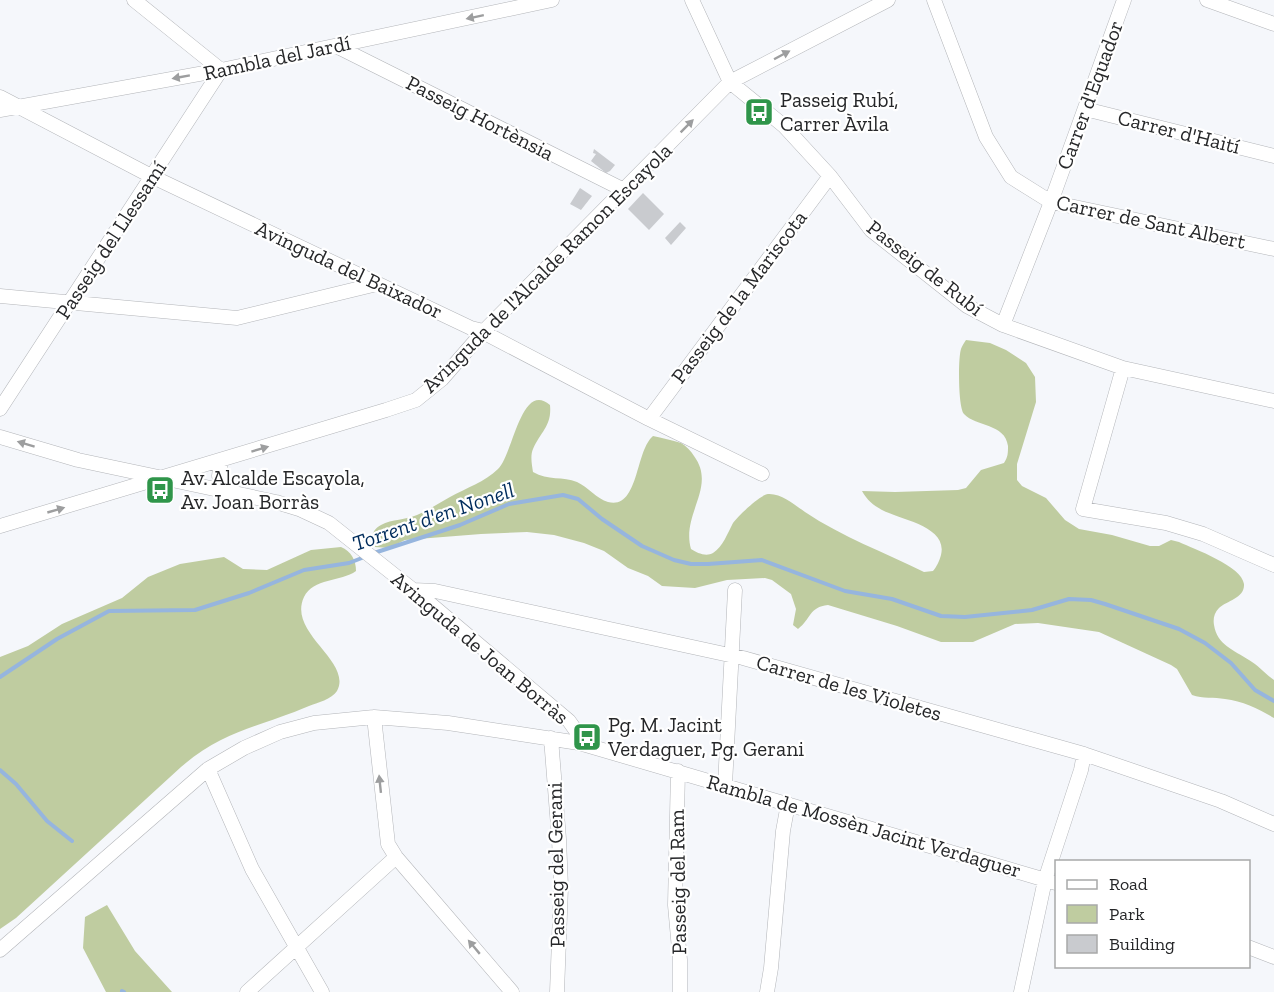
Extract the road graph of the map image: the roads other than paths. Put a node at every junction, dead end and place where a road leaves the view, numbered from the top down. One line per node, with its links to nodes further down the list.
1 (134, 0): 10 (street)
2 (552, 0): 9 (street, Rambla del Jardí, one-way to 9)
3 (692, 0): 11 (street)
4 (888, 0): 11 (street, Avinguda de l'Alcalde Ramon Escayola, one-way to 4)
5 (934, 0): 20 (street, Carrer de Sant Albert)
6 (1124, 0): 14 (street, Carrer d'Equador)
7 (1208, 0): 8 (street)
8 (1274, 24)
9 (336, 46): 10 (street, Rambla del Jardí); 19 (street, Passeig Hortènsia)
10 (221, 70): 13 (street, Rambla del Jardí, one-way to 13); 18 (street, Passeig del Llessamí)
11 (730, 82): 17 (street, Passeig de Rubí); 19 (street, Avinguda de l'Alcalde Ramon Escayola, one-way to 11)
12 (0, 98): 13 (street, Avinguda del Baixador)
13 (19, 106): 15 (street, Rambla del Jardí); 18 (street, Avinguda del Baixador)
14 (1085, 109): 16 (street, Carrer d'Haití); 20 (street, Carrer d'Equador)
15 (0, 110)
16 (1274, 156)
17 (830, 176): 25 (street, Passeig de Rubí); 30 (street, Passeig de la Mariscota)
18 (153, 177): 22 (street, Avinguda del Baixador); 24 (street, Passeig del Llessamí)
19 (624, 190): 26 (street, Avinguda de l'Alcalde Ramon Escayola)
20 (1051, 202): 21 (street, Carrer de Sant Albert); 25 (street, Carrer d'Equador)
21 (1274, 249)
22 (377, 284): 24 (street); 26 (street, Avinguda del Baixador)
23 (0, 296): 24 (street)
24 (69, 304): 29 (street, Passeig del Llessamí)
25 (1003, 325): 27 (street, Passeig de Rubí)
26 (483, 332): 30 (street, Avinguda del Baixador); 32 (street, Avinguda de l'Alcalde Ramon Escayola, one-way to 26)
27 (1123, 368): 28 (street, Passeig de Rubí); 39 (street)
28 (1274, 401)
29 (0, 409)
30 (649, 419): 34 (street, Avinguda del Baixador)
31 (0, 437): 33 (street, Avinguda de Joan Borràs, one-way to 31)
32 (221, 461): 35 (street, Avinguda de l'Alcalde Ramon Escayola); 37 (street)
33 (124, 470): 35 (street, Avinguda de Joan Borràs); 36 (street)
34 (762, 474)
35 (164, 477): 36 (street, Avinguda de l'Alcalde Ramon Escayola); 37 (street, Avinguda de Joan Borràs)
36 (122, 491): 38 (street, Avinguda de l'Alcalde Ramon Escayola, one-way to 36)
37 (228, 491): 40 (street, Avinguda de Joan Borràs)
38 (0, 526)
39 (1274, 565)
40 (413, 590): 42 (street, Carrer de les Violetes); 45 (street, Avinguda de Joan Borràs)
41 (735, 590): 42 (street)
42 (730, 655): 46 (street, Carrer de les Violetes); 49 (street)
43 (374, 717): 44 (street, Rambla de Mossèn Jacint Verdaguer); 47 (street, Rambla de Mossèn Jacint Verdaguer); 52 (street, one-way to 43)
44 (551, 738): 45 (street, Rambla de Mossèn Jacint Verdaguer); 63 (street, Passeig del Gerani)
45 (579, 743): 48 (street, Rambla de Mossèn Jacint Verdaguer)
46 (1084, 754): 51 (street, Carrer de les Violetes); 53 (street)
47 (208, 769): 56 (street); 58 (street, Rambla de Mossèn Jacint Verdaguer)
48 (678, 771): 49 (street, Rambla de Mossèn Jacint Verdaguer); 64 (street, Passeig del Ram)
49 (726, 785): 50 (street, Rambla de Mossèn Jacint Verdaguer)
50 (788, 804): 55 (street, Rambla de Mossèn Jacint Verdaguer); 65 (street)
51 (1274, 824)
52 (396, 857): 56 (street); 62 (street, one-way to 52)
53 (1057, 860)
54 (1055, 866): 55 (street)
55 (1051, 881): 66 (street)
56 (297, 946): 60 (street); 61 (street)
57 (1250, 948): 59 (street)
58 (0, 950)
59 (1274, 957)
60 (247, 992)
61 (322, 992)
62 (512, 992)
63 (557, 992)
64 (680, 992)
65 (767, 992)
66 (1021, 992)

